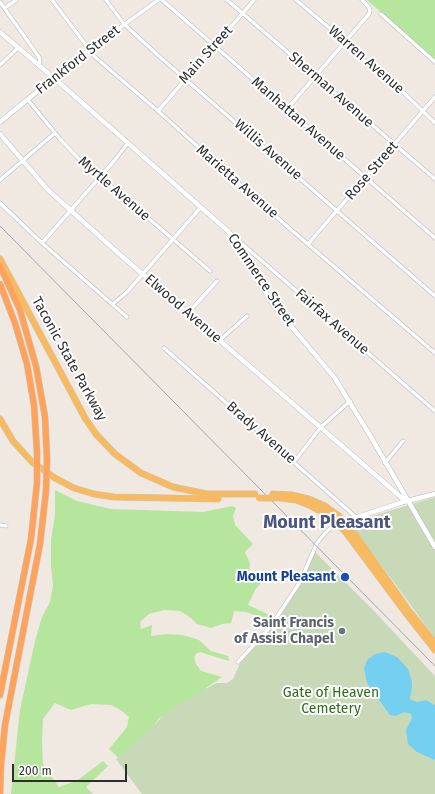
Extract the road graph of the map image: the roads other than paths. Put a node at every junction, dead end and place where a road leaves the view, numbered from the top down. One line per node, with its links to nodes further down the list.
1 (16, 0): 11 (street)
2 (52, 0): 19 (street, Marietta Avenue)
3 (106, 0): 14 (street, Willis Avenue)
4 (158, 0): 14 (street, Frankford Street)
5 (162, 0): 17 (street, Manhattan Avenue)
6 (227, 0): 12 (street, Sherman Avenue)
7 (254, 0): 12 (street, Main Street)
8 (296, 0): 16 (street, Warren Avenue)
9 (362, 0): 16 (street)
10 (0, 2): 11 (street)
11 (5, 8): 22 (street)
12 (243, 14): 17 (street, Main Street); 23 (street, Sherman Avenue)
13 (381, 14): 20 (street)
14 (124, 24): 19 (street, Frankford Street); 25 (street, Willis Avenue)
15 (0, 32): 18 (street, Commerce Street)
16 (345, 41): 23 (street); 30 (street, Warren Avenue)
17 (214, 46): 25 (street, Main Street); 28 (street, Manhattan Avenue)
18 (18, 48): 21 (street); 22 (street, Commerce Street)
19 (88, 50): 24 (street, Frankford Street); 29 (street, Marietta Avenue)
20 (435, 62)
21 (0, 65)
22 (38, 65): 24 (street, Commerce Street)
23 (315, 76): 28 (street); 36 (street, Sherman Avenue)
24 (52, 77): 27 (street, Frankford Street); 35 (street, Commerce Street)
25 (185, 78): 29 (street, Main Street); 45 (street, Willis Avenue)
26 (435, 97): 30 (street, Rose Street)
27 (28, 100): 31 (street, Frankford Street); 33 (street, Myrtle Avenue)
28 (287, 109): 39 (street, Manhattan Avenue)
29 (158, 111): 50 (street, Marietta Avenue)
30 (423, 111): 32 (street, Warren Avenue); 36 (street, Rose Street)
31 (0, 122)
32 (435, 123)
33 (56, 133): 37 (street); 38 (street, Myrtle Avenue)
34 (0, 134): 37 (street, Elwood Avenue)
35 (128, 143): 38 (street); 43 (street, Commerce Street)
36 (394, 144): 39 (street, Rose Street); 40 (street, Sherman Avenue)
37 (22, 161): 41 (street); 44 (street, Elwood Avenue)
38 (99, 177): 44 (street); 48 (street, Myrtle Avenue)
39 (366, 177): 45 (street, Rose Street); 47 (street, Manhattan Avenue)
40 (435, 179)
41 (0, 180)
42 (0, 203): 49 (street)
43 (201, 207): 46 (street, Commerce Street); 48 (street)
44 (71, 210): 49 (street); 54 (street, Elwood Avenue)
45 (338, 210): 50 (street, Rose Street); 57 (street, Willis Avenue)
46 (229, 232): 65 (street, Commerce Street); 67 (street, Fairfax Avenue)
47 (435, 238)
48 (172, 240): 53 (street, Myrtle Avenue); 54 (street)
49 (42, 243): 58 (street)
50 (308, 244): 64 (street, Marietta Avenue)
51 (0, 259): 76 (highway, Taconic State Parkway)
52 (0, 266): 89 (highway, bridge)
53 (210, 271)
54 (143, 273): 58 (street); 59 (street, Elwood Avenue)
55 (217, 281): 59 (street)
56 (0, 284): 88 (highway, bridge)
57 (435, 296)
58 (113, 304): 61 (street)
59 (188, 313): 62 (street, Elwood Avenue)
60 (247, 316): 62 (street)
61 (127, 317)
62 (220, 340): 70 (street, Elwood Avenue)
63 (164, 348): 72 (street, Brady Avenue)
64 (435, 353)
65 (350, 401): 70 (street); 73 (street, Commerce Street)
66 (435, 404): 67 (street)
67 (431, 408): 68 (street, Fairfax Avenue)
68 (435, 411)
69 (0, 419): 76 (highway, Taconic State Parkway)
70 (321, 427): 72 (street); 74 (street, Elwood Avenue)
71 (403, 441): 73 (street)
72 (294, 462): 79 (street, Brady Avenue)
73 (385, 463): 78 (street, Commerce Street)
74 (376, 474): 78 (street, Commerce Street)
75 (435, 494): 78 (street)
76 (257, 496): 77 (highway, Taconic State Parkway, bridge)
77 (275, 496): 80 (highway, Taconic State Parkway); 81 (highway, Taconic State Parkway)
78 (408, 500): 79 (street); 84 (street, Commerce Street)
79 (358, 518): 80 (street)
80 (344, 522): 81 (street); 85 (highway, Taconic State Parkway)
81 (337, 523): 86 (highway, Taconic State Parkway); 87 (street)
82 (0, 525): 83 (street)
83 (6, 526)
84 (435, 547)
85 (435, 643)
86 (435, 650)
87 (238, 662)
88 (0, 695)
89 (0, 794)

